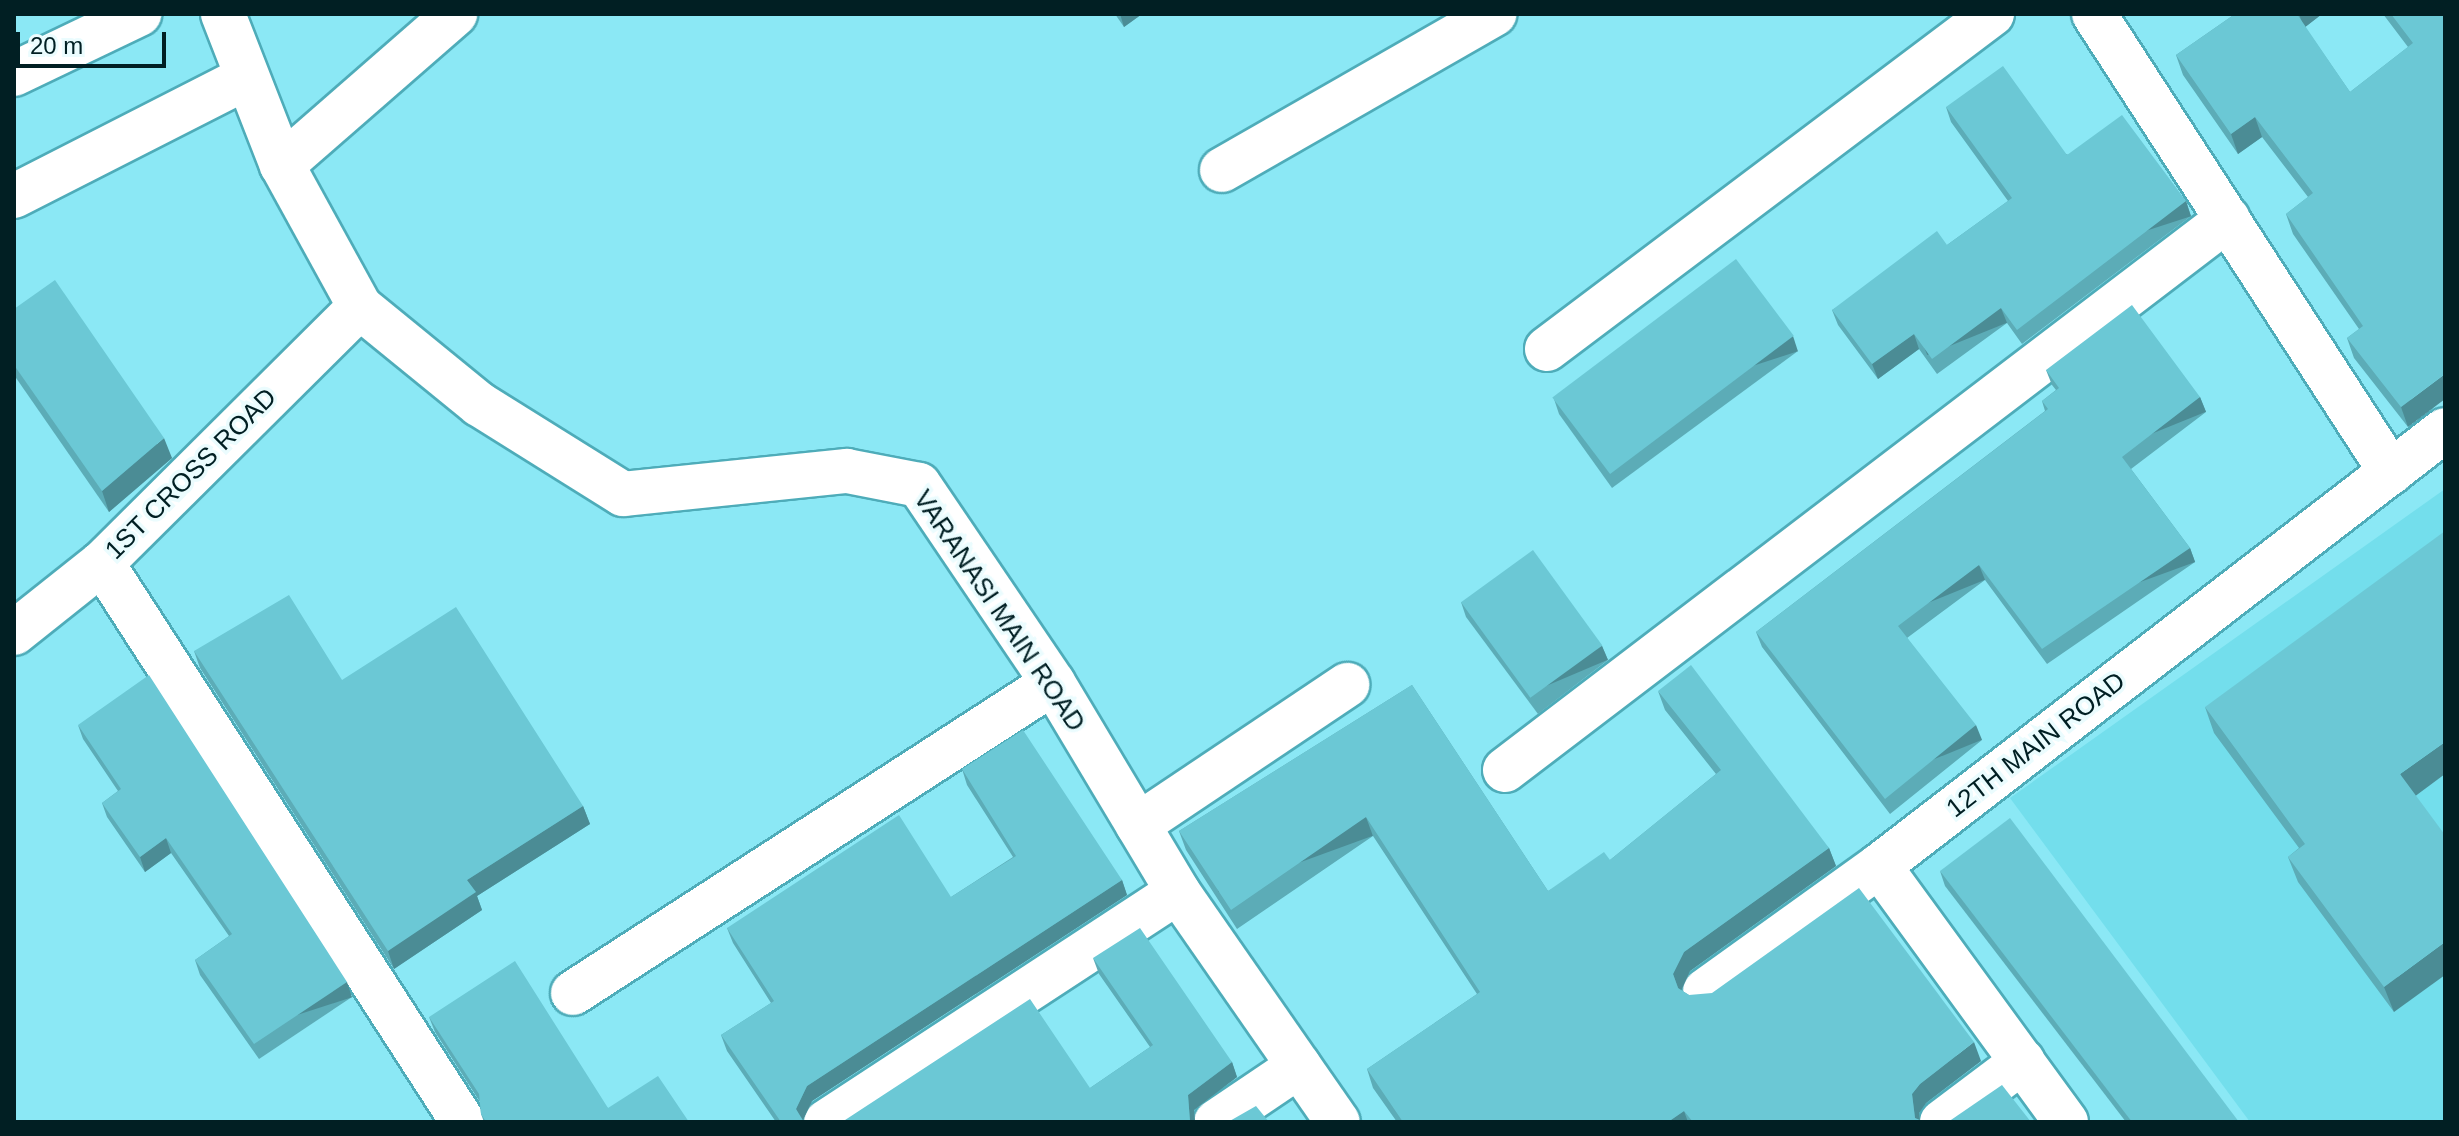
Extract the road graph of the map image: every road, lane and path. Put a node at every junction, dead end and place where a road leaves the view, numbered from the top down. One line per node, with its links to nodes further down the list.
1 (139, 14): 7 (street)
2 (223, 14): 8 (street, VARANASI MAIN ROAD)
3 (455, 14): 9 (street)
4 (1494, 14): 10 (street)
5 (1992, 14): 14 (street)
6 (2094, 14): 12 (street)
7 (14, 74)
8 (244, 79): 9 (street, VARANASI MAIN ROAD); 11 (street)
9 (282, 165): 13 (street, VARANASI MAIN ROAD)
10 (1222, 170)
11 (14, 196)
12 (2228, 219): 16 (street); 21 (street)
13 (360, 307): 17 (street, 1ST CROSS ROAD); 19 (street, VARANASI MAIN ROAD)
14 (1547, 349)
15 (2445, 430): 16 (street, 12TH MAIN ROAD)
16 (2391, 472): 23 (street, 12TH MAIN ROAD)
17 (102, 563): 18 (street, 1ST CROSS ROAD); 29 (street)
18 (14, 633)
19 (1053, 683): 22 (street, VARANASI MAIN ROAD); 26 (street)
20 (1347, 685): 22 (street)
21 (1505, 770)
22 (1138, 825): 24 (street, VARANASI MAIN ROAD)
23 (1879, 866): 25 (street, 12TH MAIN ROAD); 27 (street)
24 (1178, 892): 28 (street, VARANASI MAIN ROAD); 30 (street)
25 (1705, 991)
26 (573, 993)
27 (2023, 1061): 33 (street); 34 (street)
28 (1299, 1066): 31 (street); 32 (street, VARANASI MAIN ROAD)
29 (463, 1122)
30 (826, 1122)
31 (1216, 1122)
32 (1338, 1122)
33 (1942, 1122)
34 (2066, 1122)

